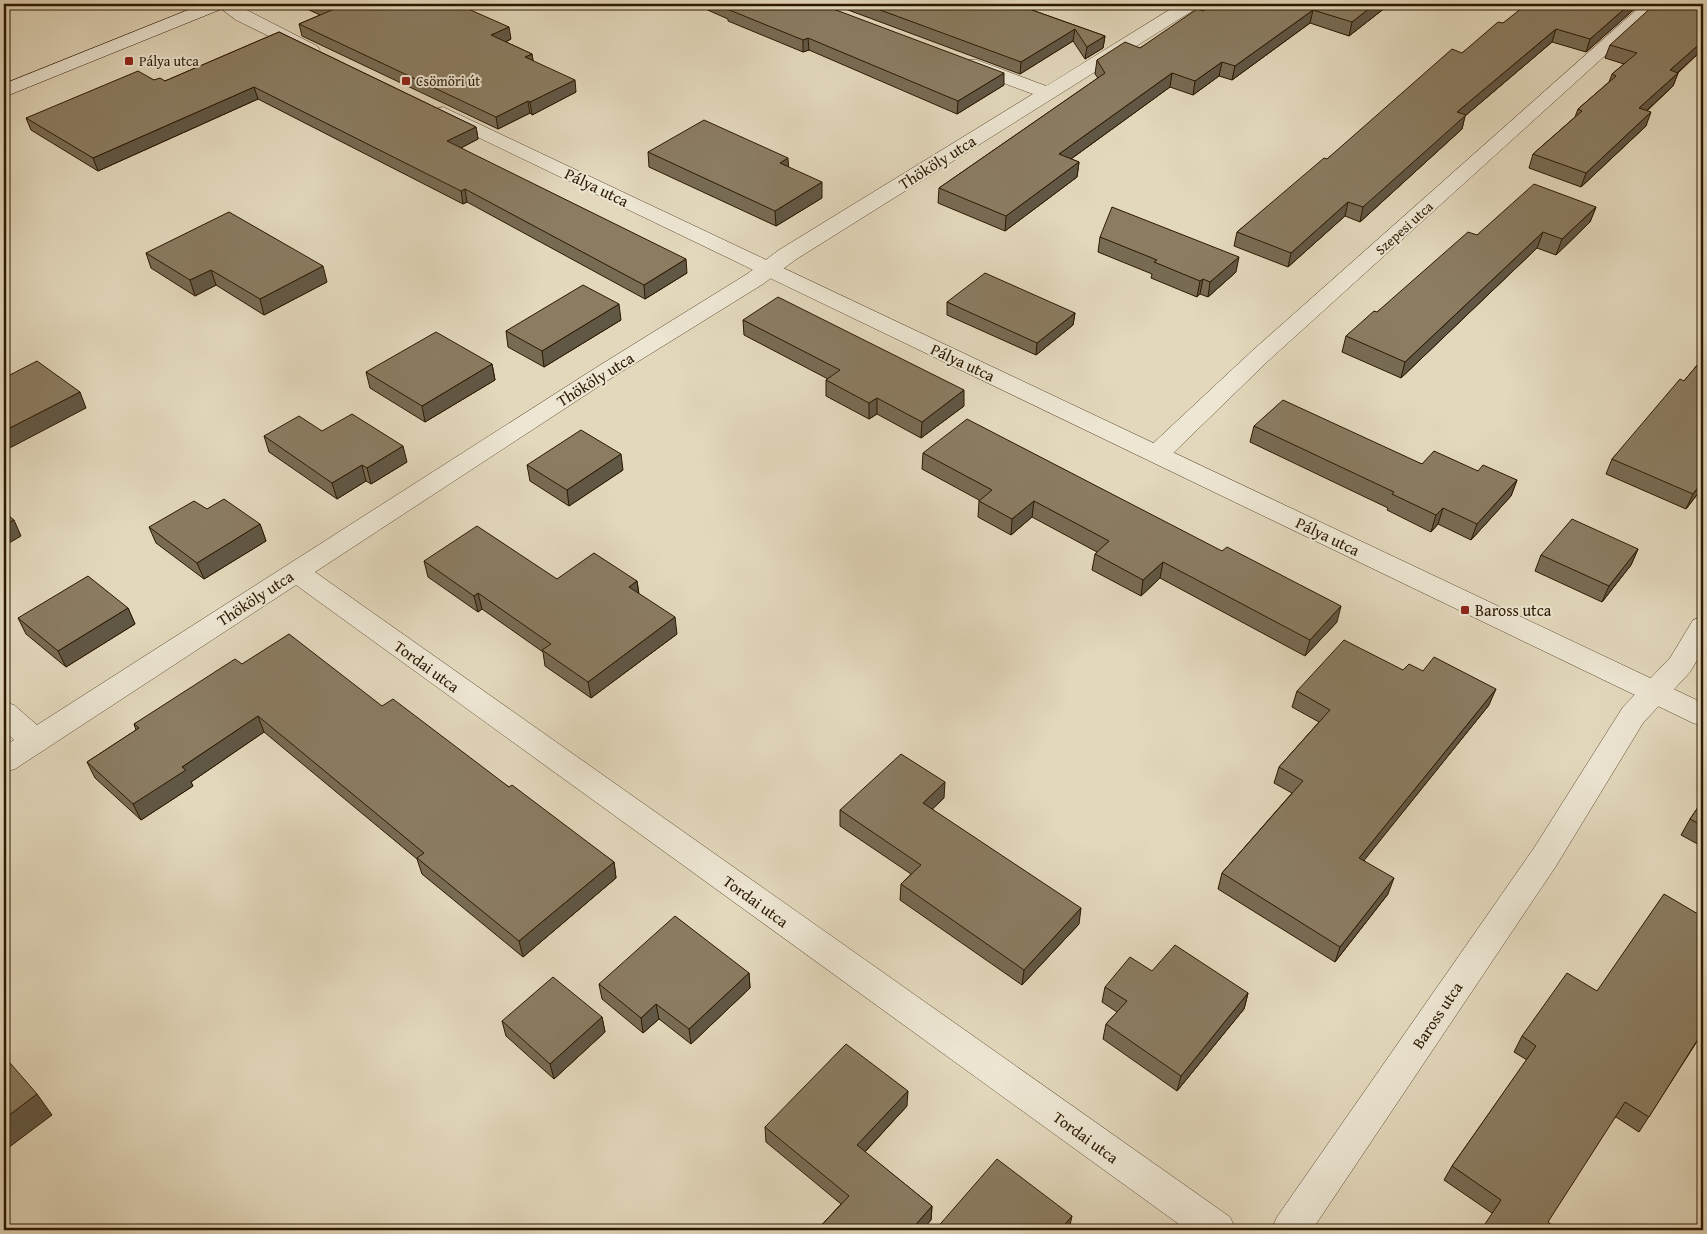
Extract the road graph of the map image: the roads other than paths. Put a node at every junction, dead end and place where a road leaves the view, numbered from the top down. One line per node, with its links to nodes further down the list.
1 (218, 4): 7 (street)
2 (224, 4): 5 (street)
3 (1191, 4): 8 (street, Thököly utca)
4 (1653, 4): 11 (street, Szepesi utca)
5 (331, 59)
6 (957, 59): 8 (street)
7 (4, 91)
8 (1048, 93): 10 (street, Thököly utca)
9 (429, 106): 10 (street, Pálya utca)
10 (769, 269): 11 (street, Pálya utca); 12 (street, Thököly utca)
11 (1157, 454): 14 (street, Pálya utca)
12 (296, 572): 17 (street, Thököly utca); 19 (street, Tordai utca)
13 (1703, 627): 14 (street, Baross utca)
14 (1655, 692): 16 (street, Pálya utca); 20 (street, Baross utca)
15 (4, 713): 17 (street)
16 (1703, 715)
17 (35, 741): 18 (street, Thököly utca)
18 (4, 761)
19 (1217, 1230)
20 (1290, 1230)

